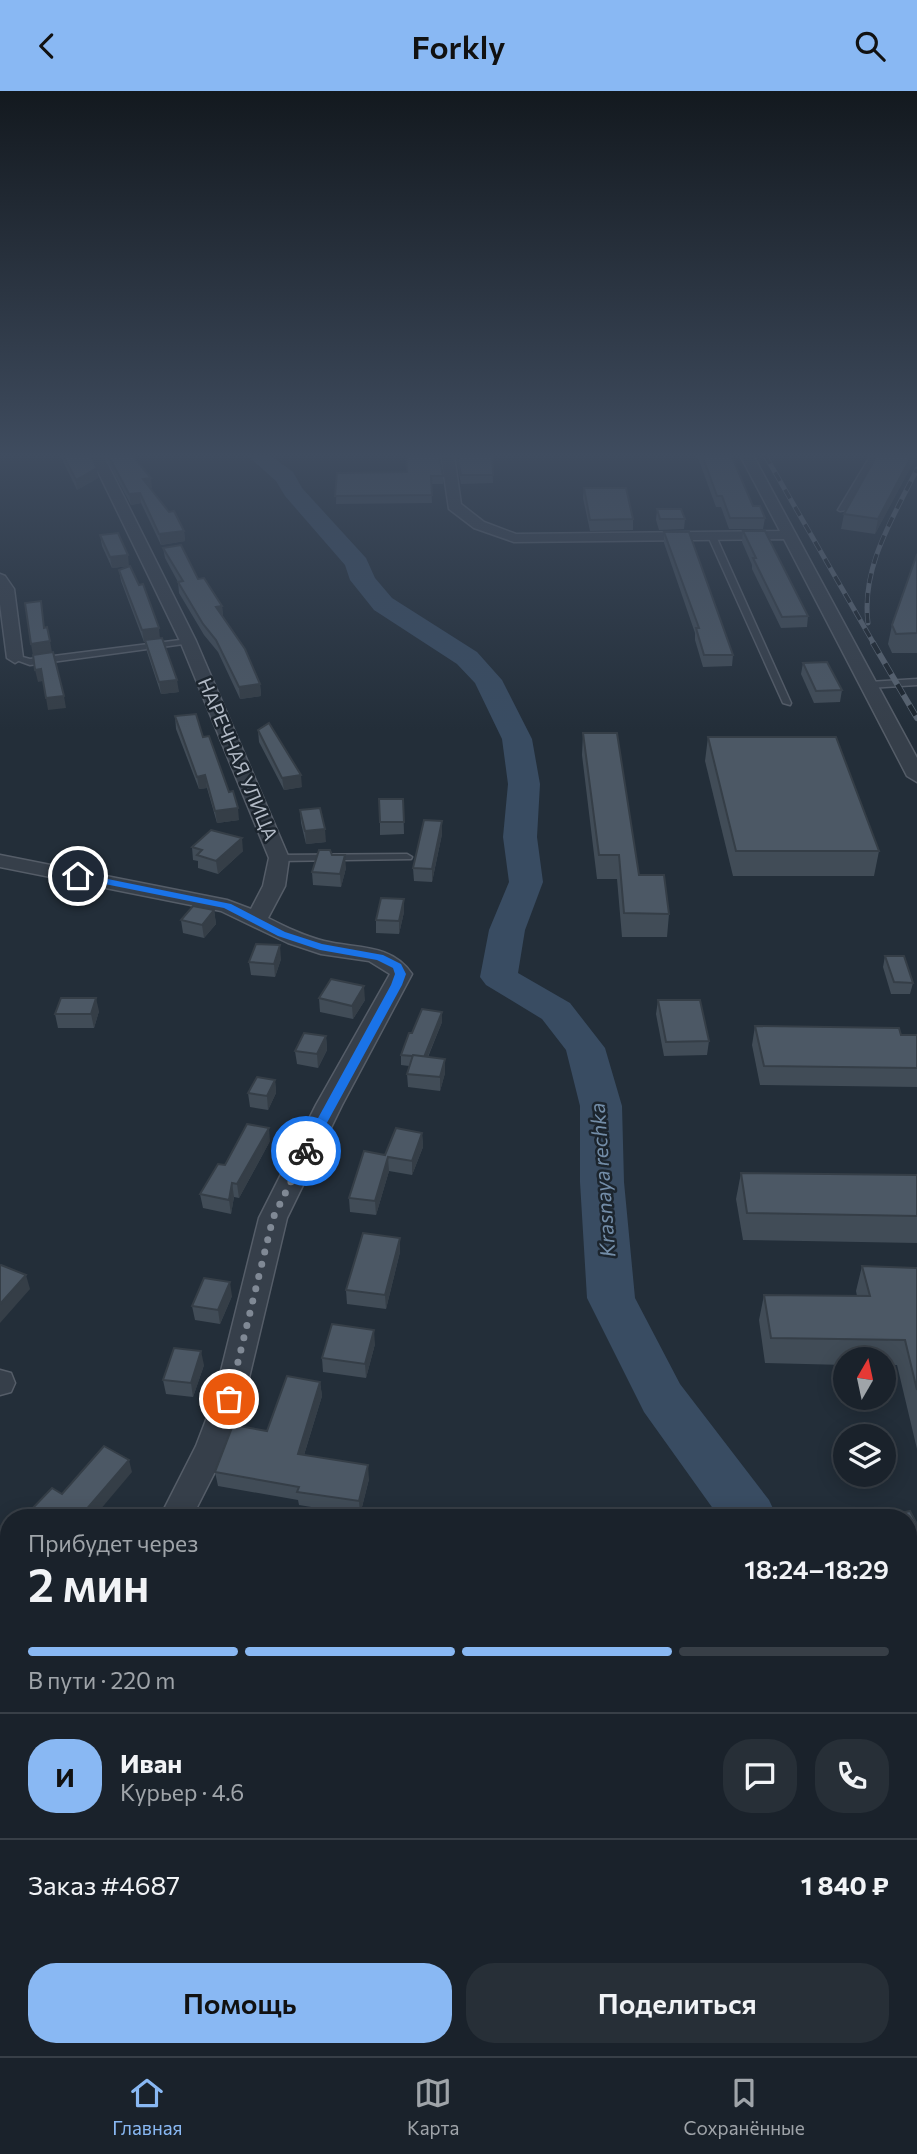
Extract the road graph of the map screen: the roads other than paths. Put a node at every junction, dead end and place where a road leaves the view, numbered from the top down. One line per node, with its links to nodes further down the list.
1 (142, 547): 5 (street, НАРЕЧНАЯ УЛИЦА)
2 (717, 547): 9 (lane)
3 (796, 547): 8 (street)
4 (0, 579): 6 (street)
5 (188, 641): 6 (lane); 12 (street, НАРЕЧНАЯ УЛИЦА)
6 (15, 658)
7 (917, 682): 8 (lane)
8 (869, 685): 10 (street)
9 (787, 702)
10 (917, 776)
11 (407, 857): 12 (lane)
12 (279, 858): 14 (street, НАРЕЧНАЯ УЛИЦА)
13 (0, 861): 14 (street)
14 (256, 919): 15 (street)
15 (180, 1509)

